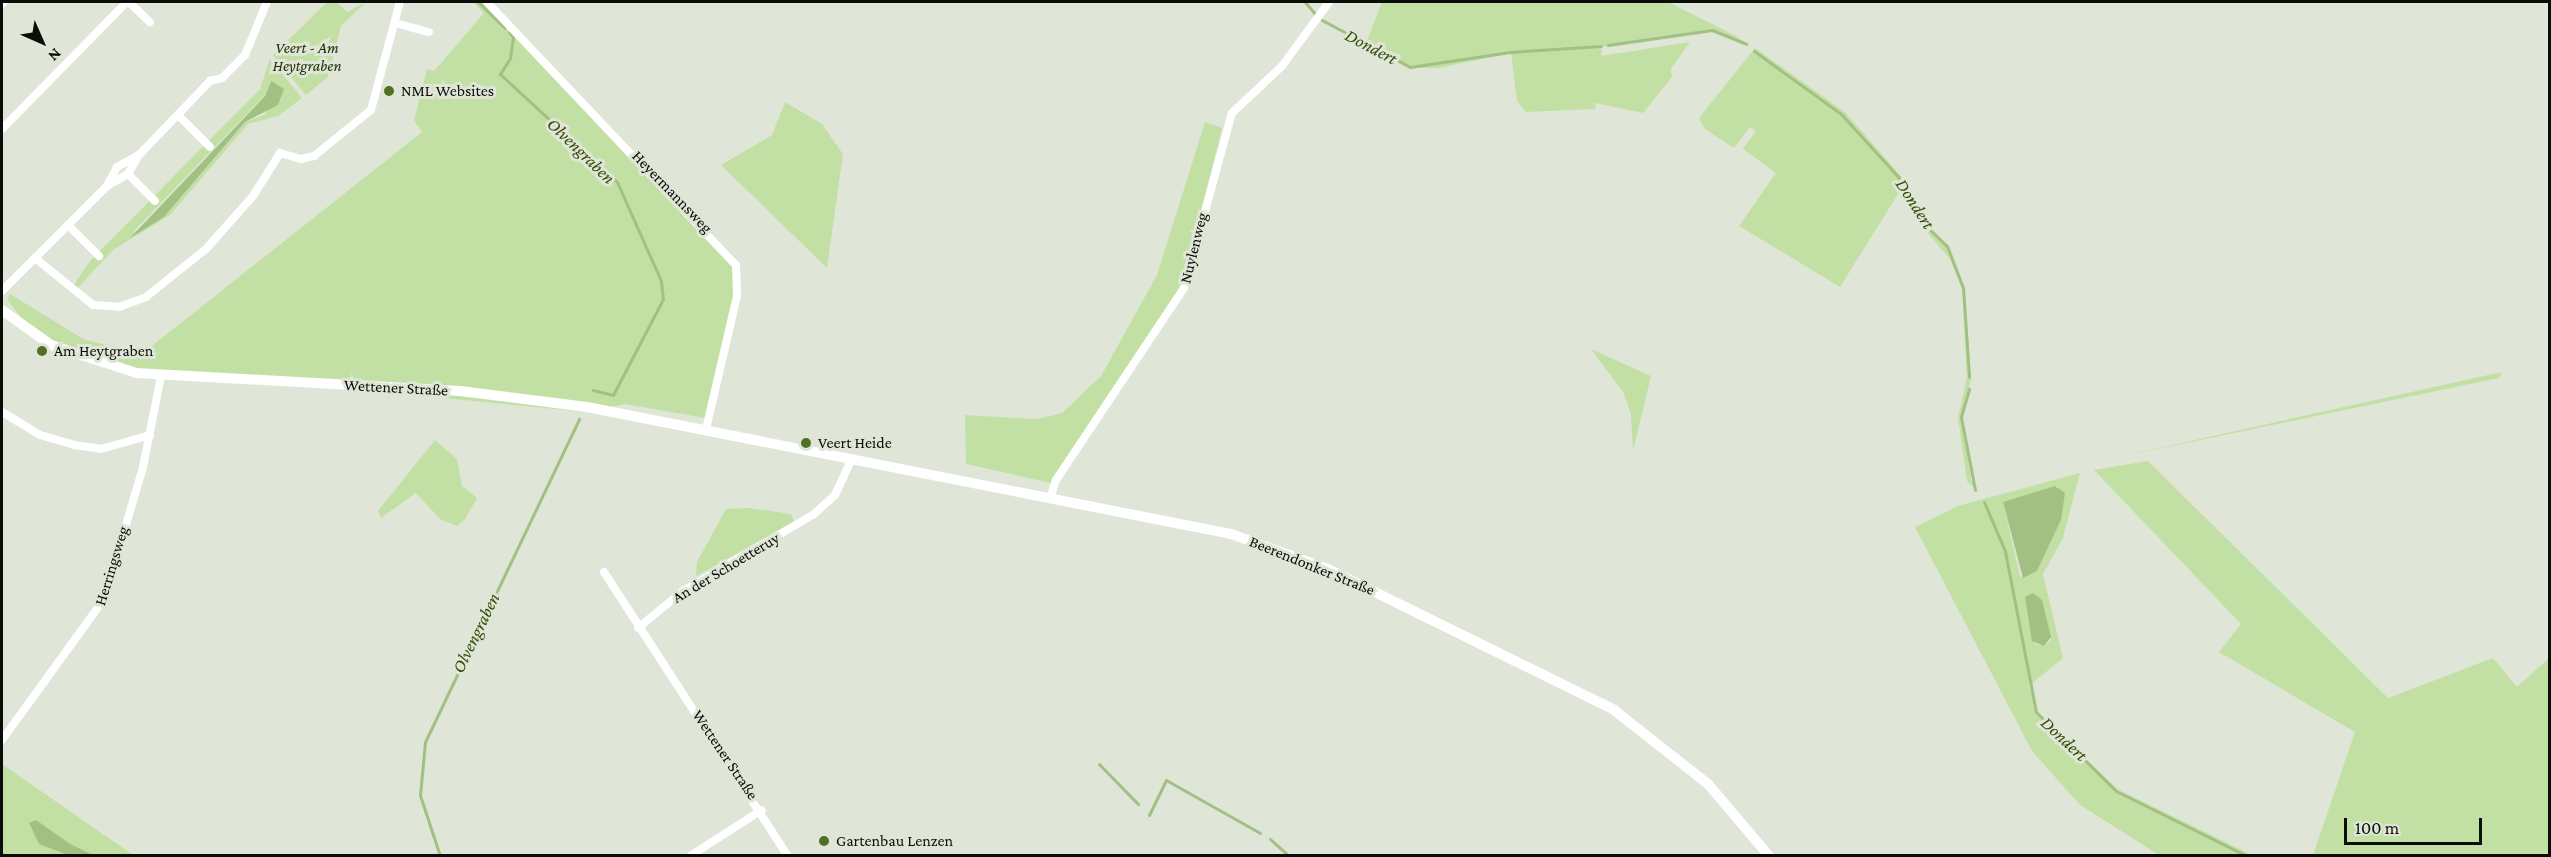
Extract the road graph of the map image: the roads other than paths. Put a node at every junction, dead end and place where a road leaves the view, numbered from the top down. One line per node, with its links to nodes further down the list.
1 (128, 2): 6 (street); 10 (street)
2 (267, 2): 9 (street)
3 (400, 2): 7 (street)
4 (487, 2): 23 (street, Heyermannsweg)
5 (1329, 2): 27 (street, Nuylenweg)
6 (150, 22)
7 (394, 23): 8 (street); 18 (street)
8 (429, 32)
9 (178, 115): 11 (street); 12 (street)
10 (2, 129)
11 (210, 147)
12 (139, 155): 13 (street); 14 (street)
13 (128, 174): 14 (street); 15 (street)
14 (107, 186): 16 (street)
15 (155, 201)
16 (68, 225): 17 (street); 18 (street)
17 (99, 256)
18 (35, 258): 19 (street)
19 (2, 291)
20 (2, 310): 21 (street, Wettener Straße)
21 (161, 376): 23 (street, Wettener Straße); 24 (street, Herringsweg)
22 (2, 412): 24 (street)
23 (706, 429): 25 (street, Wettener Straße)
24 (150, 435): 30 (street, Herringsweg)
25 (801, 448): 26 (street, Beerendonker Straße)
26 (852, 459): 27 (street, Beerendonker Straße); 29 (street, An der Schoetteruy)
27 (1051, 496): 34 (street, Beerendonker Straße)
28 (604, 572): 29 (street)
29 (638, 627): 31 (street, Wettener Straße)
30 (2, 740)
31 (762, 810): 32 (street); 33 (street, Wettener Straße)
32 (690, 855)
33 (788, 855)
34 (1769, 855)

